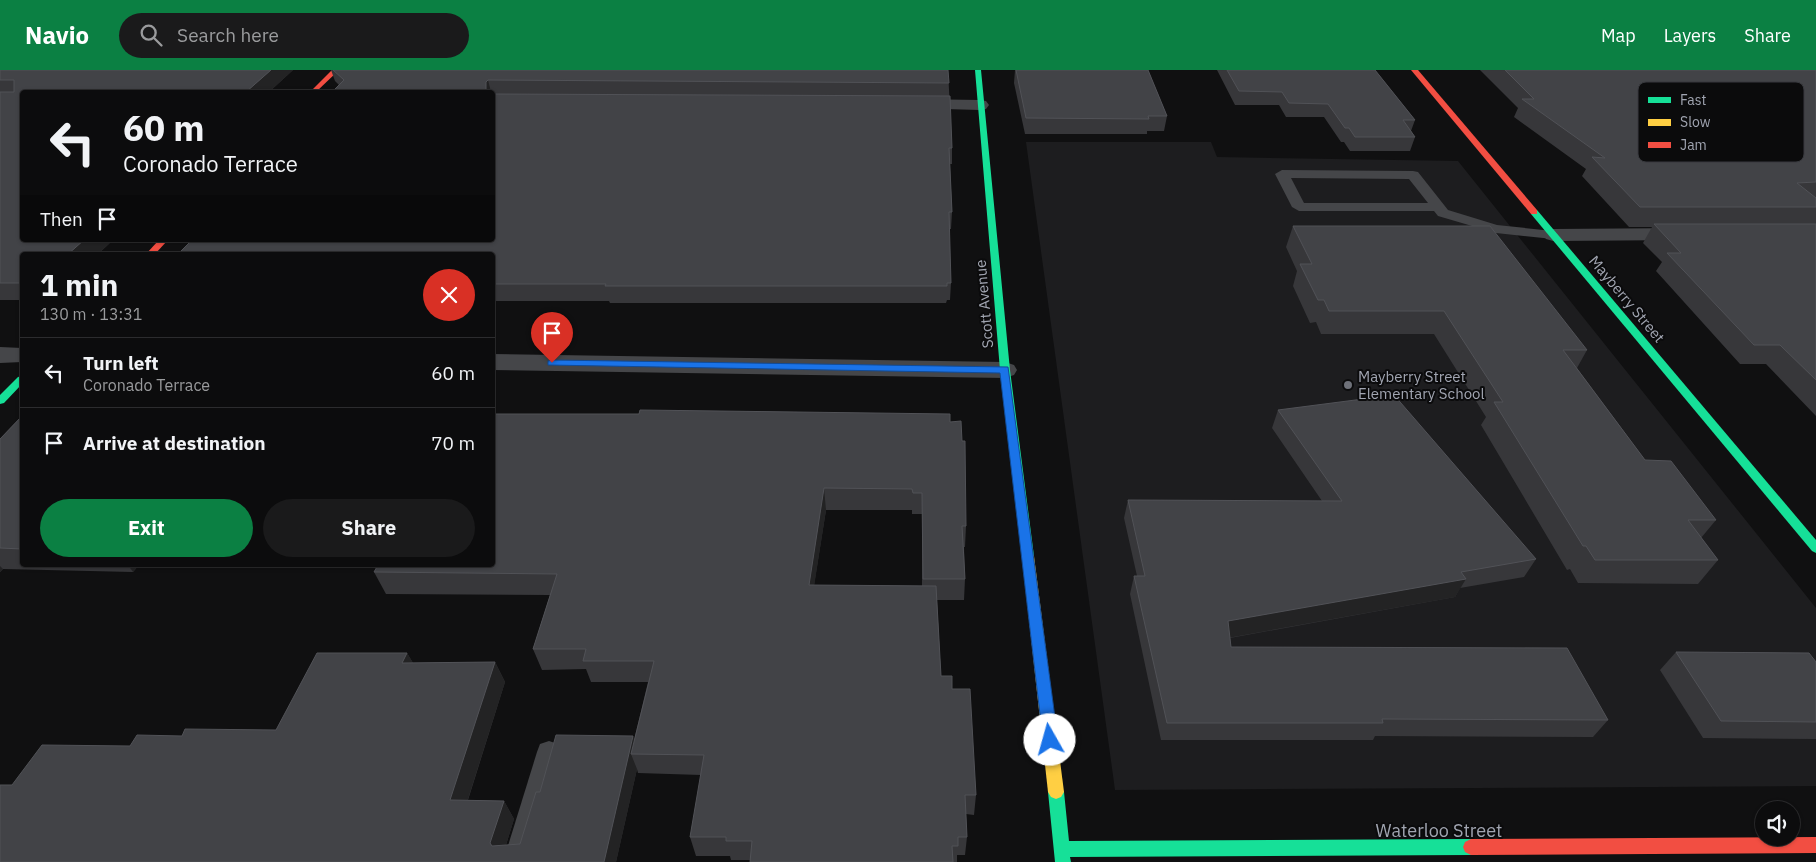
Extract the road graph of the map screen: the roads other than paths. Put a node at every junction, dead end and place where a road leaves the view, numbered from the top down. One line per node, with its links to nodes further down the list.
1 (336, 70): 4 (street)
2 (978, 70): 6 (street, Scott Avenue)
3 (1414, 70): 8 (street, Mayberry Street)
4 (315, 90)
5 (893, 104): 6 (street)
6 (980, 105): 15 (street, Scott Avenue)
7 (1439, 207): 7 (lane); 8 (lane)
8 (1553, 234): 9 (street); 18 (street, Mayberry Street)
9 (1710, 234)
10 (162, 242): 11 (street)
11 (152, 252)
12 (0, 355): 13 (street)
13 (20, 355)
14 (495, 362): 15 (street)
15 (1005, 370): 21 (street, Scott Avenue)
16 (20, 381): 17 (street)
17 (0, 401)
18 (1816, 548)
19 (549, 752): 22 (lane)
20 (1816, 845): 21 (street, Waterloo Street)
21 (1062, 849): 23 (street, Scott Avenue)
22 (516, 862)
23 (1063, 862)

